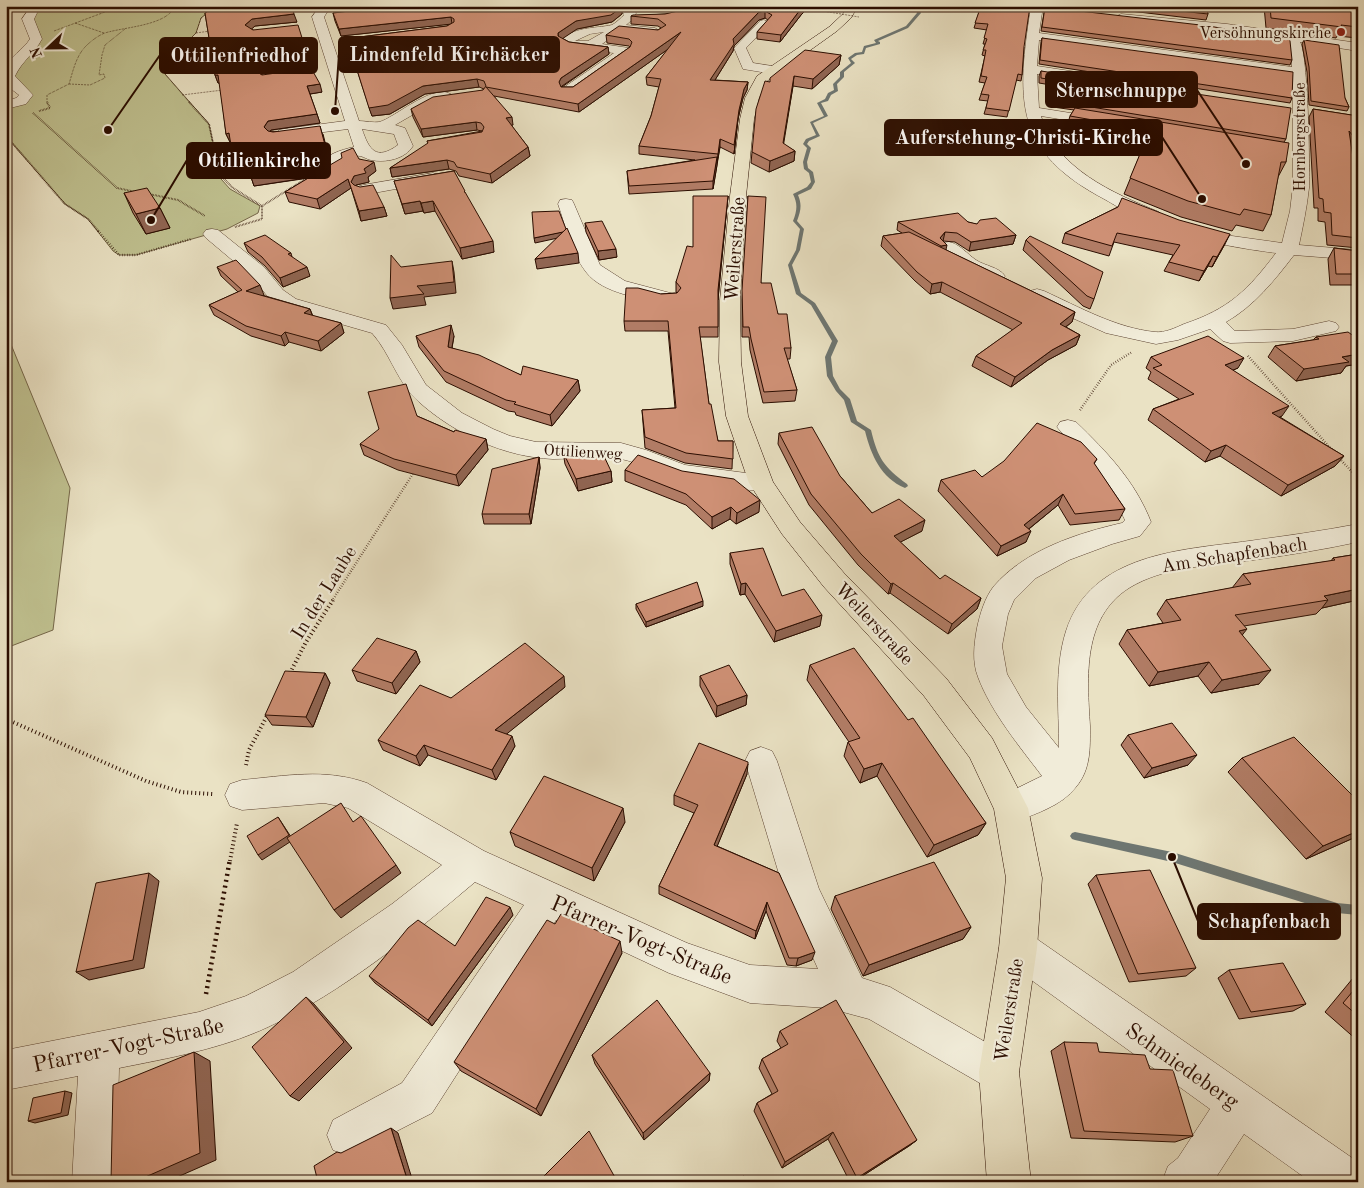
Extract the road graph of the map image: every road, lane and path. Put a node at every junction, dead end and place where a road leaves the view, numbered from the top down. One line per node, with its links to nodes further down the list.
1 (39, 6): 24 (street)
2 (119, 6): 12 (path)
3 (175, 6): 16 (path)
4 (216, 6): 20 (path)
5 (326, 6): 13 (street)
6 (1043, 7): 22 (street)
7 (802, 8): 8 (path, bridge)
8 (856, 11): 29 (main road, Weilerstraße)
9 (631, 13): 15 (street)
10 (337, 15): 13 (street)
11 (1108, 15): 23 (street)
12 (75, 22): 19 (path); 24 (path)
13 (316, 23): 41 (street)
14 (764, 23): 29 (street)
15 (617, 26): 18 (street); 21 (street); 26 (street)
16 (125, 29): 19 (path); 32 (path)
17 (215, 30): 20 (path)
18 (658, 32)
19 (104, 33): 32 (path)
20 (196, 33): 36 (path)
21 (605, 36): 25 (street); 26 (street)
22 (1033, 36): 28 (street); 30 (street)
23 (1292, 38): 27 (street); 30 (street, Hornbergstraße)
24 (36, 39): 31 (street)
25 (647, 42)
26 (588, 45): 35 (street)
27 (1358, 47)
28 (1030, 69): 34 (street); 39 (street)
29 (774, 70): 68 (main road, Weilerstraße)
30 (1299, 72): 58 (street, Hornbergstraße)
31 (7, 79): 38 (street)
32 (69, 84): 40 (path)
33 (229, 89): 36 (path)
34 (1165, 90)
35 (568, 91)
36 (182, 95): 55 (path)
37 (459, 95): 43 (street)
38 (11, 104): 40 (path)
39 (1033, 111): 42 (street); 58 (street)
40 (33, 113): 56 (path)
41 (354, 123): 43 (street); 44 (street); 48 (street)
42 (1122, 125)
43 (383, 126): 47 (street)
44 (276, 135)
45 (6, 136): 56 (path)
46 (424, 144): 47 (street)
47 (406, 146): 49 (street)
48 (362, 150): 49 (street); 50 (street)
49 (391, 154): 52 (street)
50 (324, 167): 55 (path)
51 (449, 176): 52 (street)
52 (404, 183): 53 (street)
53 (363, 190)
54 (566, 204): 60 (street)
55 (262, 206): 56 (path)
56 (220, 232): 68 (street, Ottilienweg)
57 (949, 247): 64 (street, Hornbergstraße)
58 (1289, 249): 59 (street); 61 (street, Hornbergstraße)
59 (1358, 255)
60 (669, 298)
61 (1213, 321): 63 (street); 64 (street, Hornbergstraße)
62 (1329, 327): 63 (street)
63 (1230, 337): 67 (path)
64 (1156, 338): 65 (path)
65 (1068, 427): 74 (street)
66 (415, 470): 70 (path, In der Laube)
67 (1358, 478)
68 (761, 483): 76 (main road, Weilerstraße)
69 (1358, 533): 74 (street, Am Schapfenbach)
70 (289, 676)
71 (271, 709): 75 (path)
72 (6, 719): 75 (path)
73 (762, 761): 80 (street)
74 (1064, 779): 76 (street)
75 (242, 795): 77 (street, Pfarrer-Vogt-Straße); 81 (path)
76 (1011, 808): 79 (main road, Weilerstraße)
77 (472, 863): 78 (street, Pfarrer-Vogt-Straße); 81 (street, Pfarrer-Vogt-Straße)
78 (549, 899): 80 (street, Pfarrer-Vogt-Straße); 86 (street)
79 (1018, 948): 84 (main road, Weilerstraße); 85 (street, Schmiedeberg)
80 (849, 994): 84 (street, Pfarrer-Vogt-Straße)
81 (199, 1032): 82 (street, Pfarrer-Vogt-Straße)
82 (99, 1051): 83 (street, Pfarrer-Vogt-Straße); 88 (street)
83 (6, 1070)
84 (999, 1072): 89 (main road, Weilerstraße)
85 (1239, 1104): 90 (street); 91 (street, Schmiedeberg)
86 (348, 1135)
87 (1358, 1177): 91 (street, Schmiedeberg)
88 (94, 1182)
89 (1009, 1182)
90 (1184, 1182)
91 (1348, 1182)

